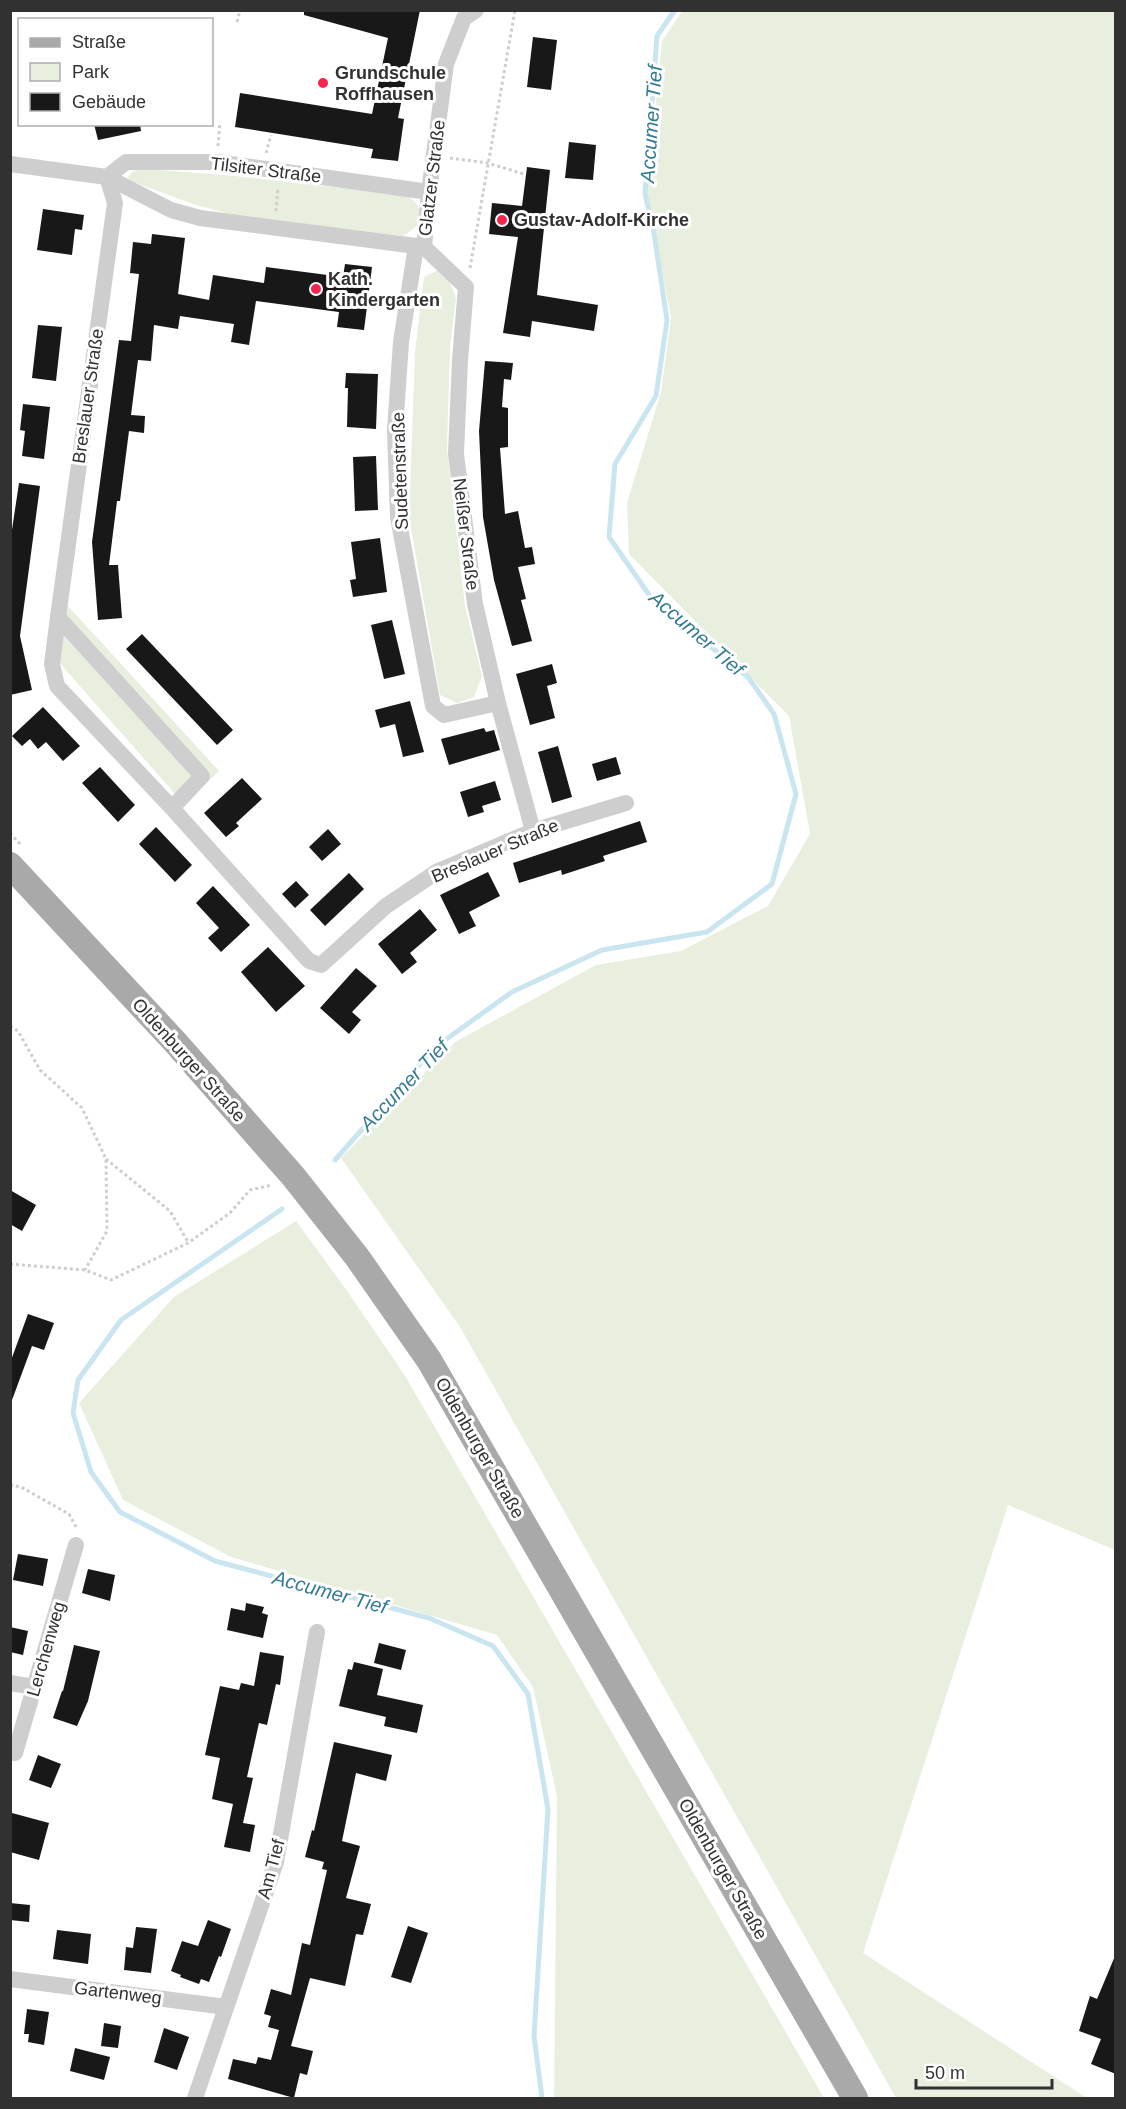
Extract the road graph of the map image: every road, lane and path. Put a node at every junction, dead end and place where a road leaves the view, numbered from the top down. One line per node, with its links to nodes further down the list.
1 (240, 10): 4 (path)
2 (476, 10): 6 (street, Glatzer Straße)
3 (514, 10): 8 (path)
4 (237, 22)
5 (220, 122): 7 (path)
6 (434, 156): 8 (path); 13 (street, Glatzer Straße)
7 (216, 162): 10 (street, Tilsiter Straße); 12 (street, Tilsiter Straße)
8 (488, 163): 11 (path); 16 (path)
9 (10, 164): 12 (street)
10 (280, 171): 13 (street, Tilsiter Straße); 14 (path)
11 (524, 174)
12 (107, 177): 14 (street); 17 (street, Breslauer Straße)
13 (429, 192): 15 (street, Glatzer Straße)
14 (275, 228): 15 (street)
15 (420, 246): 16 (street); 18 (street, Sudetenstraße)
16 (466, 287): 18 (street, Neißer Straße)
17 (58, 617): 20 (street, Breslauer Straße); 20 (street)
18 (498, 704): 21 (street, Neißer Straße)
19 (627, 803): 21 (street, Breslauer Straße)
20 (171, 808): 21 (street, Breslauer Straße)
21 (534, 831)
22 (10, 865): 38 (main road, Oldenburger Straße)
23 (10, 1026): 24 (path)
24 (106, 1159): 26 (path); 28 (path)
25 (274, 1182): 26 (path)
26 (188, 1243): 28 (path)
27 (10, 1264): 28 (path)
28 (85, 1270)
29 (10, 1485): 30 (path)
30 (76, 1545): 33 (street, Lerchenweg)
31 (317, 1632): 36 (street, Am Tief)
32 (10, 1683): 33 (street)
33 (35, 1688): 34 (street, Lerchenweg)
34 (15, 1753)
35 (10, 1979): 36 (street, Gartenweg)
36 (226, 2007): 37 (street, Am Tief)
37 (195, 2098)
38 (855, 2098)

